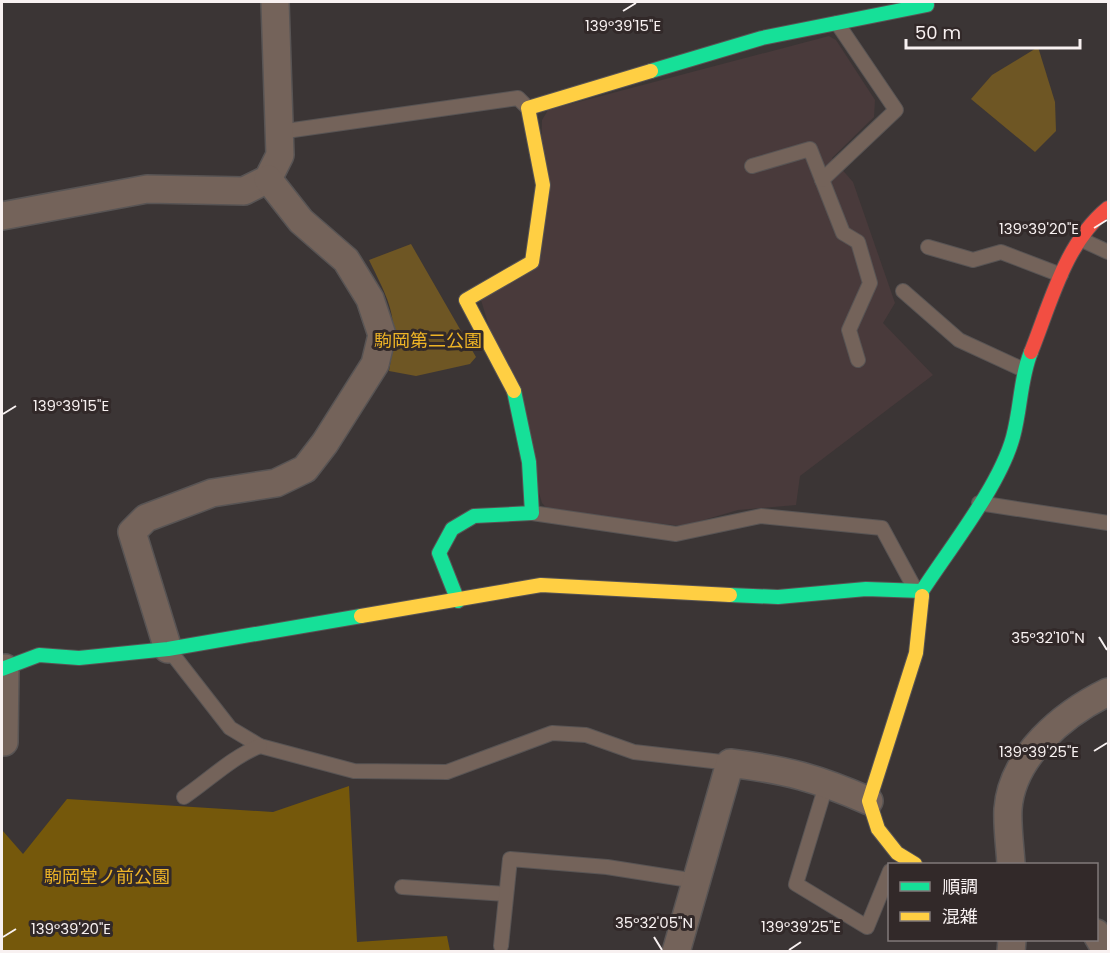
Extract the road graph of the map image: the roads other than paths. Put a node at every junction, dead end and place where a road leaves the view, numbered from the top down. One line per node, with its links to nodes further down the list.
1 (275, 2): 5 (street)
2 (926, 2): 3 (street)
3 (837, 23): 4 (street); 8 (lane)
4 (528, 108): 5 (lane); 19 (street)
5 (279, 132): 7 (street)
6 (752, 166): 8 (lane)
7 (268, 179): 10 (street); 23 (street)
8 (822, 180): 16 (lane)
9 (1108, 208): 11 (street)
10 (2, 216)
11 (1080, 239): 13 (lane); 14 (street)
12 (928, 247): 14 (lane)
13 (1108, 252)
14 (1061, 275): 17 (street)
15 (903, 291): 17 (lane)
16 (858, 360)
17 (1024, 370): 18 (street)
18 (977, 503): 20 (lane); 21 (street)
19 (532, 513): 21 (lane); 22 (street)
20 (1108, 523)
21 (919, 591): 22 (street); 31 (street)
22 (458, 601): 23 (street)
23 (168, 649): 24 (street); 27 (lane)
24 (3, 668): 26 (street)
25 (1108, 692): 34 (street)
26 (2, 742)
27 (260, 746): 28 (lane); 30 (lane)
28 (730, 763): 29 (street); 36 (street)
29 (827, 782): 31 (street); 35 (lane)
30 (184, 797)
31 (869, 801): 32 (street)
32 (895, 859): 33 (street)
33 (911, 863)
34 (1011, 863)
35 (888, 877)
36 (696, 881): 38 (lane); 42 (street)
37 (402, 887): 38 (lane)
38 (506, 894): 40 (lane)
39 (1098, 936): 41 (street)
40 (501, 946)
41 (1108, 948)
42 (676, 951)

